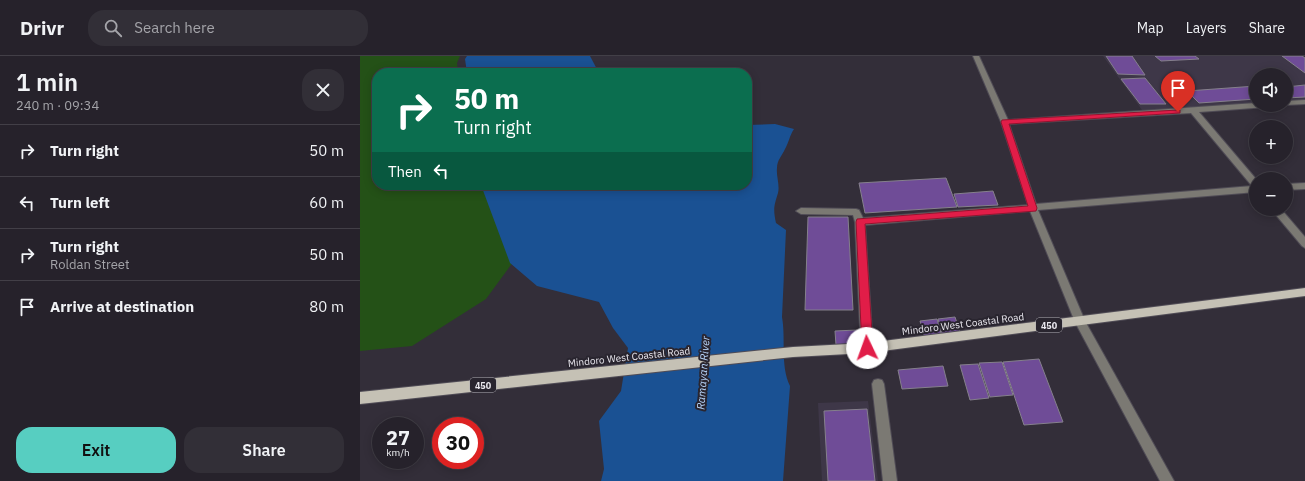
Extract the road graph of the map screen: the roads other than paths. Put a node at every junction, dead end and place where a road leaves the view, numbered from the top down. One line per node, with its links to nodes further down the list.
1 (976, 56): 6 (street)
2 (1305, 102): 3 (street)
3 (1293, 103)
4 (1249, 106): 5 (street)
5 (1194, 111): 6 (street); 7 (street)
6 (1005, 122): 11 (street)
7 (1249, 177)
8 (1305, 186): 9 (street)
9 (1293, 187)
10 (1249, 190): 11 (street)
11 (1033, 208): 14 (street); 17 (street)
12 (801, 212): 14 (street)
13 (1282, 216): 15 (street)
14 (860, 222): 18 (street)
15 (1305, 244)
16 (1305, 292): 17 (main road, Mindoro West Coastal Road / 450)
17 (1080, 322): 18 (main road, Mindoro West Coastal Road / 450); 22 (street)
18 (867, 348): 20 (main road, Mindoro West Coastal Road / 450)
19 (878, 384): 21 (street)
20 (360, 398)
21 (890, 481)
22 (1167, 481)

